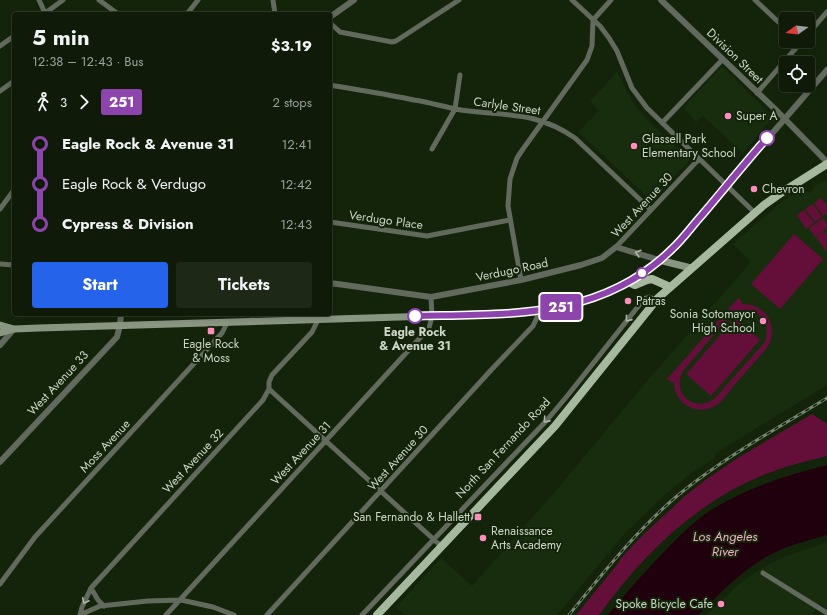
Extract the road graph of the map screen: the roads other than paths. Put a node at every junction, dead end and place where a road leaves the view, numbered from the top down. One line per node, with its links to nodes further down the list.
1 (39, 0): 12 (street)
2 (63, 0): 13 (street)
3 (99, 0): 14 (street)
4 (198, 0): 15 (street)
5 (273, 0): 16 (street)
6 (354, 0): 18 (street)
7 (459, 0): 21 (street)
8 (572, 0): 19 (street)
9 (612, 0): 19 (street)
10 (661, 0): 26 (street, Division Street)
11 (755, 0): 20 (street)
12 (43, 12)
13 (47, 12)
14 (115, 12)
15 (189, 12)
16 (275, 12)
17 (827, 12): 22 (street)
18 (332, 16)
19 (593, 20): 35 (street); 36 (street)
20 (779, 22)
21 (332, 25)
22 (815, 26)
23 (12, 37): 24 (street)
24 (0, 46)
25 (796, 48): 32 (street)
26 (723, 59): 32 (street, Division Street); 36 (street)
27 (827, 70): 34 (street)
28 (460, 75): 33 (street)
29 (12, 82): 31 (street)
30 (332, 86): 33 (street, Carlyle Street)
31 (0, 91)
32 (757, 92): 34 (street, Division Street)
33 (455, 109): 35 (street, Carlyle Street); 37 (street)
34 (784, 118): 39 (street, Division Street); 40 (street)
35 (544, 121): 43 (street, Carlyle Street); 45 (street)
36 (662, 123): 38 (street)
37 (432, 149)
38 (699, 159): 40 (street); 43 (street, West Avenue 30)
39 (827, 163): 44 (main road, North San Fernando Road)
40 (726, 186): 44 (street); 48 (street)
41 (12, 193): 42 (street)
42 (0, 209)
43 (651, 210): 47 (street, West Avenue 30)
44 (755, 213): 51 (main road, North San Fernando Road)
45 (510, 220): 46 (street, Verdugo Place); 52 (street)
46 (332, 222)
47 (616, 247): 48 (street, one-way to 47); 52 (street, Verdugo Road)
48 (659, 260): 51 (main road); 54 (main road)
49 (0, 264): 50 (street)
50 (12, 265)
51 (691, 268): 56 (main road, North San Fernando Road)
52 (522, 280): 57 (street, Verdugo Road)
53 (657, 281): 54 (main road); 56 (main road); 58 (main road)
54 (628, 282): 59 (main road)
55 (332, 283): 57 (street, Verdugo Road)
56 (670, 287): 58 (main road, North San Fernando Road)
57 (431, 297): 61 (street, West Avenue 31)
58 (657, 299): 73 (street, North San Fernando Road, one-way to 73); 74 (main road, North San Fernando Road)
59 (540, 311): 61 (main road); 72 (street, West Avenue 30)
60 (121, 316): 65 (street, West Avenue 33)
61 (432, 316): 62 (main road); 70 (street, West Avenue 31)
62 (318, 320): 63 (main road); 69 (street, West Avenue 32)
63 (227, 322): 65 (main road); 76 (street, Moss Avenue)
64 (0, 325): 66 (main road)
65 (120, 325): 66 (main road); 71 (street, West Avenue 33)
66 (14, 329): 67 (main road); 68 (street)
67 (0, 333)
68 (0, 345)
69 (270, 389): 70 (street); 77 (street, West Avenue 32)
70 (327, 441): 72 (street); 78 (street, West Avenue 31)
71 (0, 462)
72 (382, 491): 73 (street); 84 (street, West Avenue 30)
73 (434, 540): 74 (street); 85 (street, North San Fernando Road)
74 (442, 547): 86 (main road, North San Fernando Road)
75 (763, 573): 80 (street)
76 (0, 584)
77 (91, 588): 79 (street); 81 (street, West Avenue 32, one-way to 81)
78 (181, 600): 79 (street); 82 (street, West Avenue 31); 83 (street)
79 (104, 606): 81 (street)
80 (827, 613)
81 (80, 615)
82 (166, 615)
83 (234, 615)
84 (268, 615)
85 (362, 615)
86 (377, 615)

